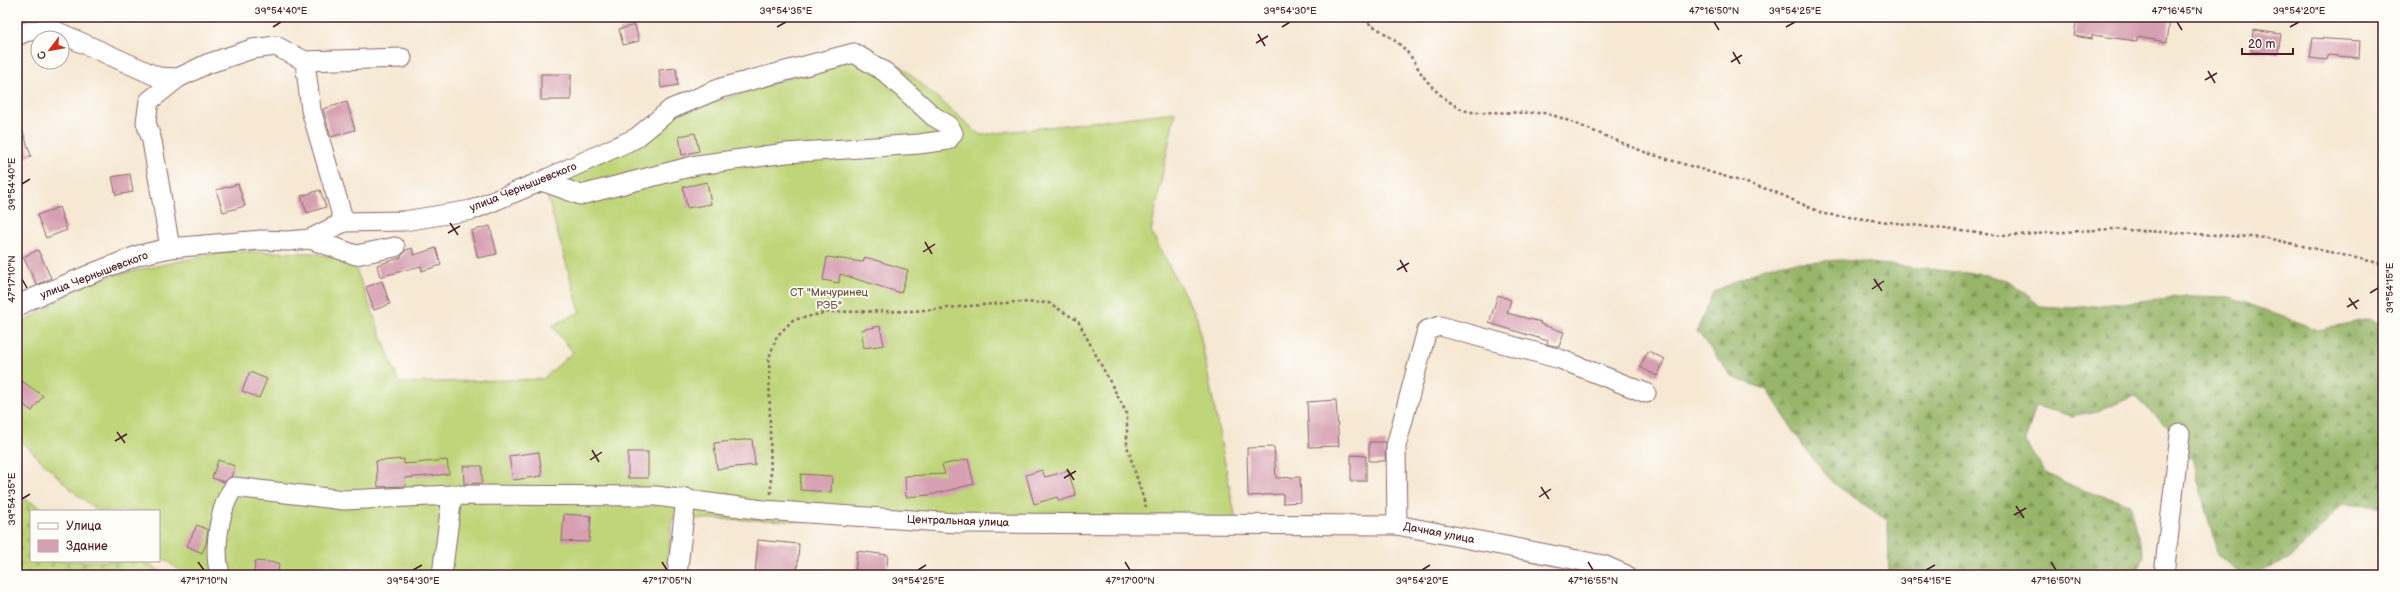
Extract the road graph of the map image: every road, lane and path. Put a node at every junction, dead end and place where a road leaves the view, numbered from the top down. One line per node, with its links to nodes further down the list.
1 (1358, 17): 11 (path)
2 (17, 36): 5 (street)
3 (402, 58): 4 (street)
4 (305, 61): 5 (street); 7 (street)
5 (178, 78): 10 (street)
6 (542, 181): 6 (street, улица Чернышевского); 7 (street, улица Чернышевского)
7 (344, 222): 8 (street, улица Чернышевского)
8 (310, 239): 9 (street); 10 (street, улица Чернышевского)
9 (395, 247)
10 (170, 248): 12 (street, улица Чернышевского)
11 (2383, 264)
12 (17, 307)
13 (1646, 393): 20 (street)
14 (2180, 434): 25 (street)
15 (452, 495): 16 (street, Центральная улица); 21 (street, Центральная улица); 22 (street)
16 (686, 498): 17 (street, Центральная улица); 23 (street)
17 (771, 510): 18 (street, Центральная улица); 18 (path)
18 (1151, 524): 19 (street, Центральная улица)
19 (1240, 524): 20 (street, Дачная улица)
20 (1397, 525): 24 (street, Дачная улица)
21 (220, 575)
22 (442, 575)
23 (677, 575)
24 (1626, 575)
25 (2164, 575)

